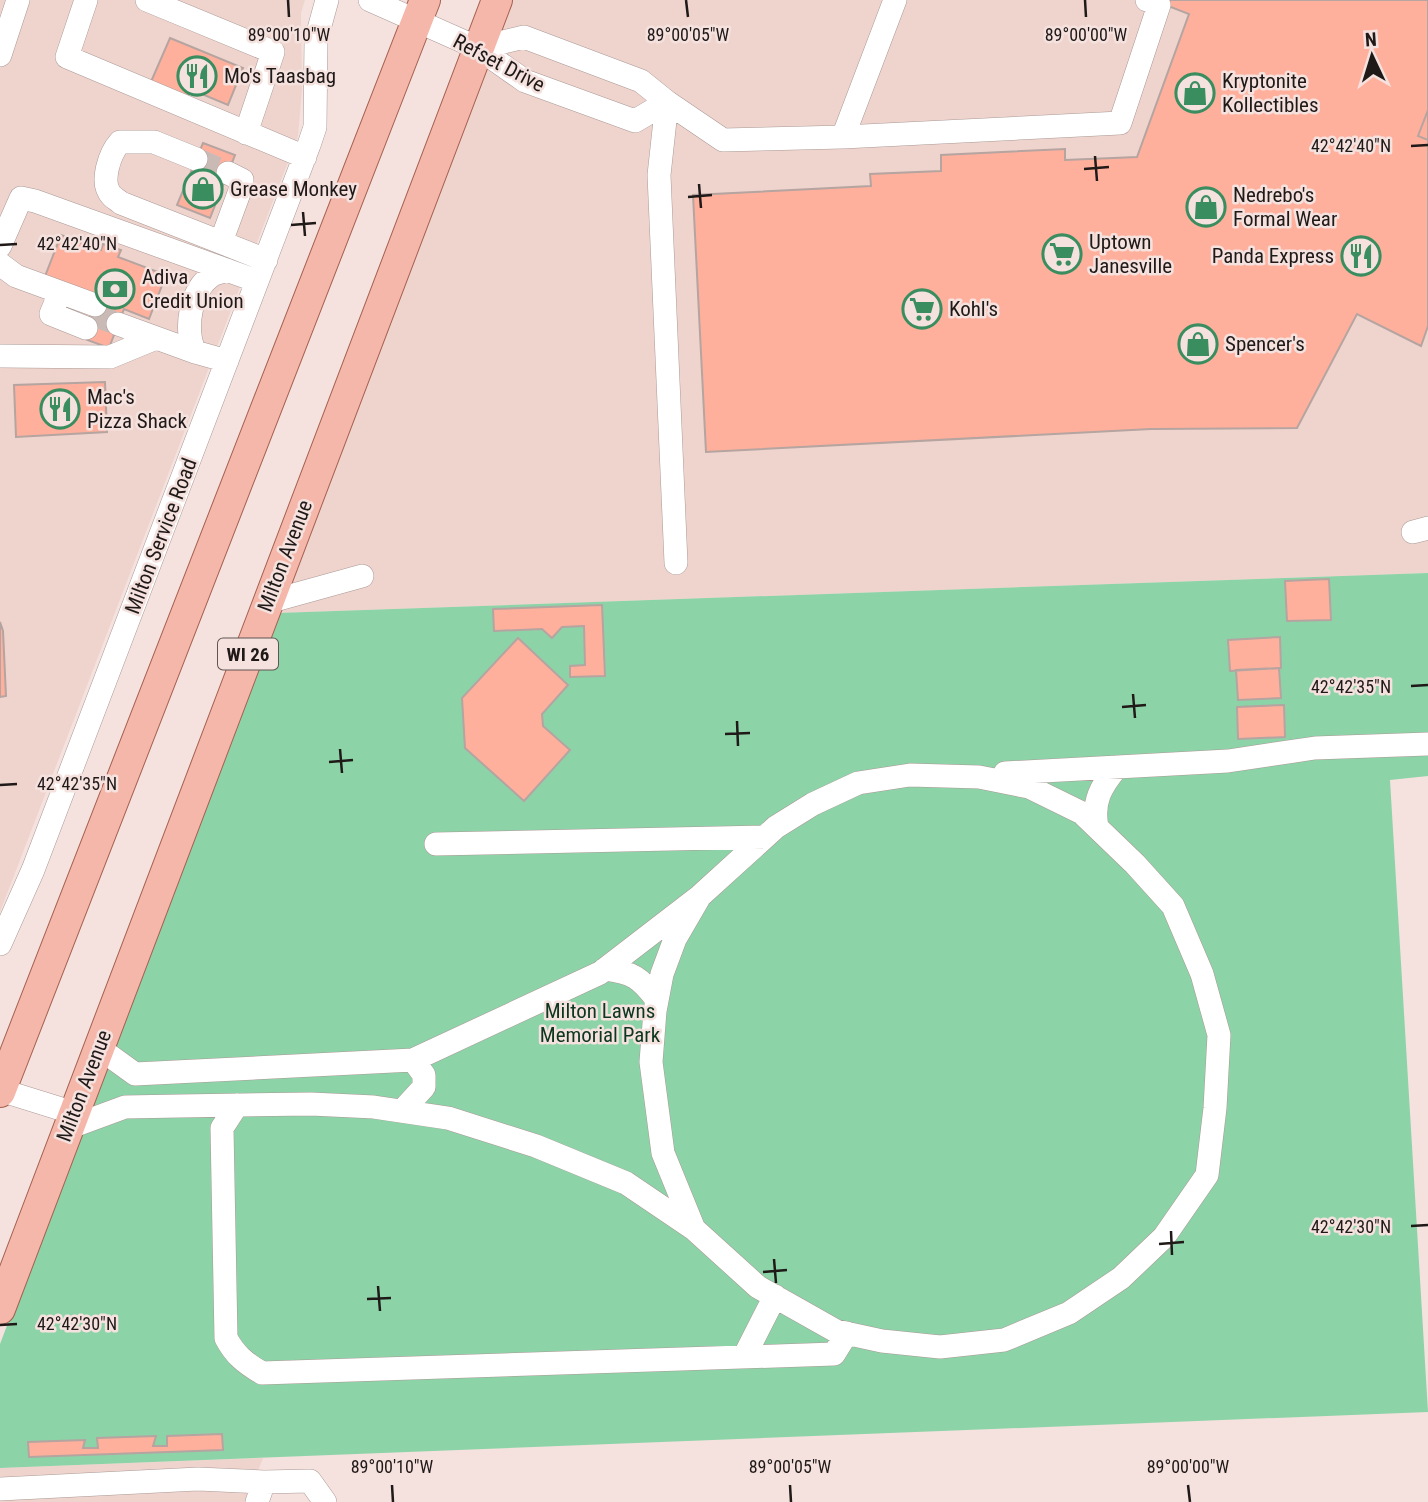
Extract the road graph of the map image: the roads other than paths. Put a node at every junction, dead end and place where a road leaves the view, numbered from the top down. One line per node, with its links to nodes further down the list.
1 (18, 0): 11 (street)
2 (86, 0): 13 (street)
3 (147, 0): 13 (street)
4 (327, 0): 15 (street, Milton Service Road)
5 (370, 0): 9 (street, Refset Drive)
6 (496, 0): 10 (main road, Milton Avenue / WI 26)
7 (895, 0): 14 (street)
8 (1147, 0): 14 (street)
9 (421, 10): 10 (street, Refset Drive); 44 (main road)
10 (478, 48): 12 (street); 12 (street, Refset Drive); 31 (main road, Milton Avenue / WI 26)
11 (0, 55)
12 (667, 102): 14 (street); 29 (street)
13 (246, 133): 15 (street)
14 (843, 137)
15 (305, 157): 22 (street, Milton Service Road)
16 (196, 159): 18 (street)
17 (228, 173): 18 (street)
18 (222, 242): 22 (street)
19 (0, 246): 21 (street)
20 (0, 264): 23 (street)
21 (227, 270): 22 (street); 26 (street)
22 (262, 271): 28 (street, Milton Service Road)
23 (0, 279)
24 (118, 326): 25 (street)
25 (156, 338): 26 (street); 27 (street)
26 (195, 352): 28 (street)
27 (0, 356)
28 (228, 361): 39 (street, Milton Service Road)
29 (676, 563)
30 (362, 576): 31 (street)
31 (268, 602): 42 (main road, Milton Avenue / WI 26)
32 (1428, 744): 33 (street)
33 (1117, 767): 34 (street); 35 (street)
34 (950, 776): 35 (street); 36 (street)
35 (1097, 827): 53 (street)
36 (765, 837): 37 (street); 38 (street)
37 (436, 844)
38 (700, 896): 40 (street); 41 (street)
39 (0, 944)
40 (605, 969): 41 (street); 43 (street)
41 (657, 1000): 50 (street)
42 (99, 1048): 43 (street); 48 (main road, Milton Avenue / WI 26)
43 (412, 1060): 47 (street)
44 (0, 1091): 48 (street)
45 (237, 1105): 46 (street); 47 (street); 49 (street)
46 (180, 1106): 48 (street); 49 (street)
47 (402, 1111): 50 (street)
48 (71, 1121): 52 (main road, Milton Avenue / WI 26)
49 (222, 1128): 54 (street)
50 (694, 1229): 51 (street)
51 (775, 1296): 53 (street); 54 (street)
52 (0, 1309)
53 (847, 1333): 54 (street)
54 (744, 1357)
55 (0, 1489): 56 (street)
56 (142, 1492): 57 (street)
57 (260, 1492): 58 (street)
58 (325, 1502)

